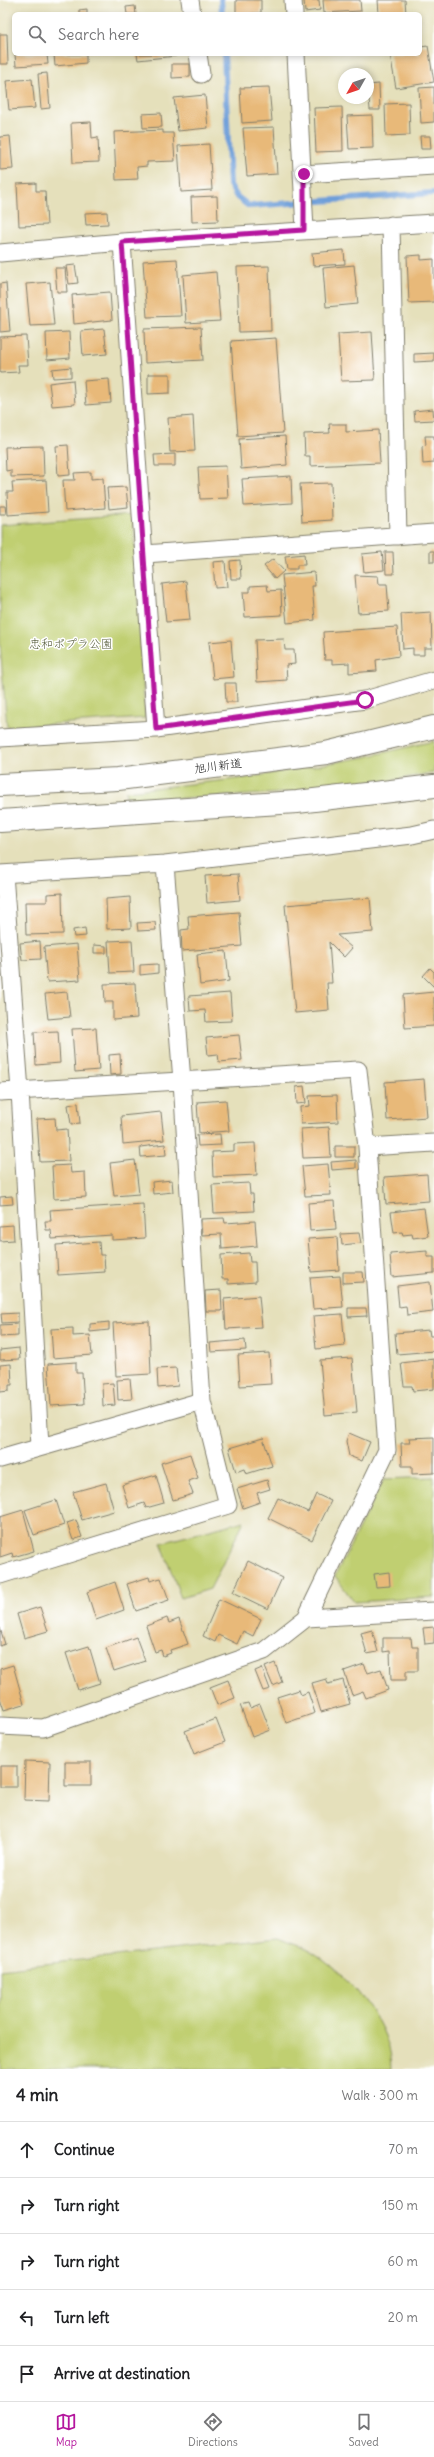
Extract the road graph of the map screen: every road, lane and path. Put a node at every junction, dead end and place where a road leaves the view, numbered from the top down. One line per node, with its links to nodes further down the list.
1 (190, 0): 3 (street)
2 (293, 0): 4 (street)
3 (192, 12)
4 (294, 12)
5 (198, 56): 7 (street)
6 (296, 56): 9 (street)
7 (202, 74)
8 (434, 166): 9 (street)
9 (304, 174): 10 (street)
10 (304, 222): 12 (street); 13 (street)
11 (434, 223): 12 (street)
12 (391, 226): 16 (street)
13 (122, 242): 14 (street); 17 (street)
14 (0, 253)
15 (434, 533): 16 (street)
16 (398, 536): 17 (street)
17 (145, 554): 20 (street)
18 (434, 680): 20 (street)
19 (434, 727): 22 (highway, 旭川新道)
20 (156, 729): 21 (street)
21 (0, 738)
22 (0, 785)
23 (434, 786): 24 (highway)
24 (0, 821)
25 (434, 830): 26 (street)
26 (165, 864): 27 (street); 28 (street)
27 (2, 874): 29 (street)
28 (182, 1081): 29 (street); 32 (street); 33 (street)
29 (20, 1091): 30 (street); 34 (street)
30 (0, 1092)
31 (434, 1143): 32 (street)
32 (367, 1147): 38 (street)
33 (202, 1401): 34 (street); 36 (street)
34 (40, 1446): 35 (street)
35 (0, 1458)
36 (0, 1575)
37 (434, 1611): 38 (street)
38 (306, 1618): 39 (street)
39 (0, 1726)

